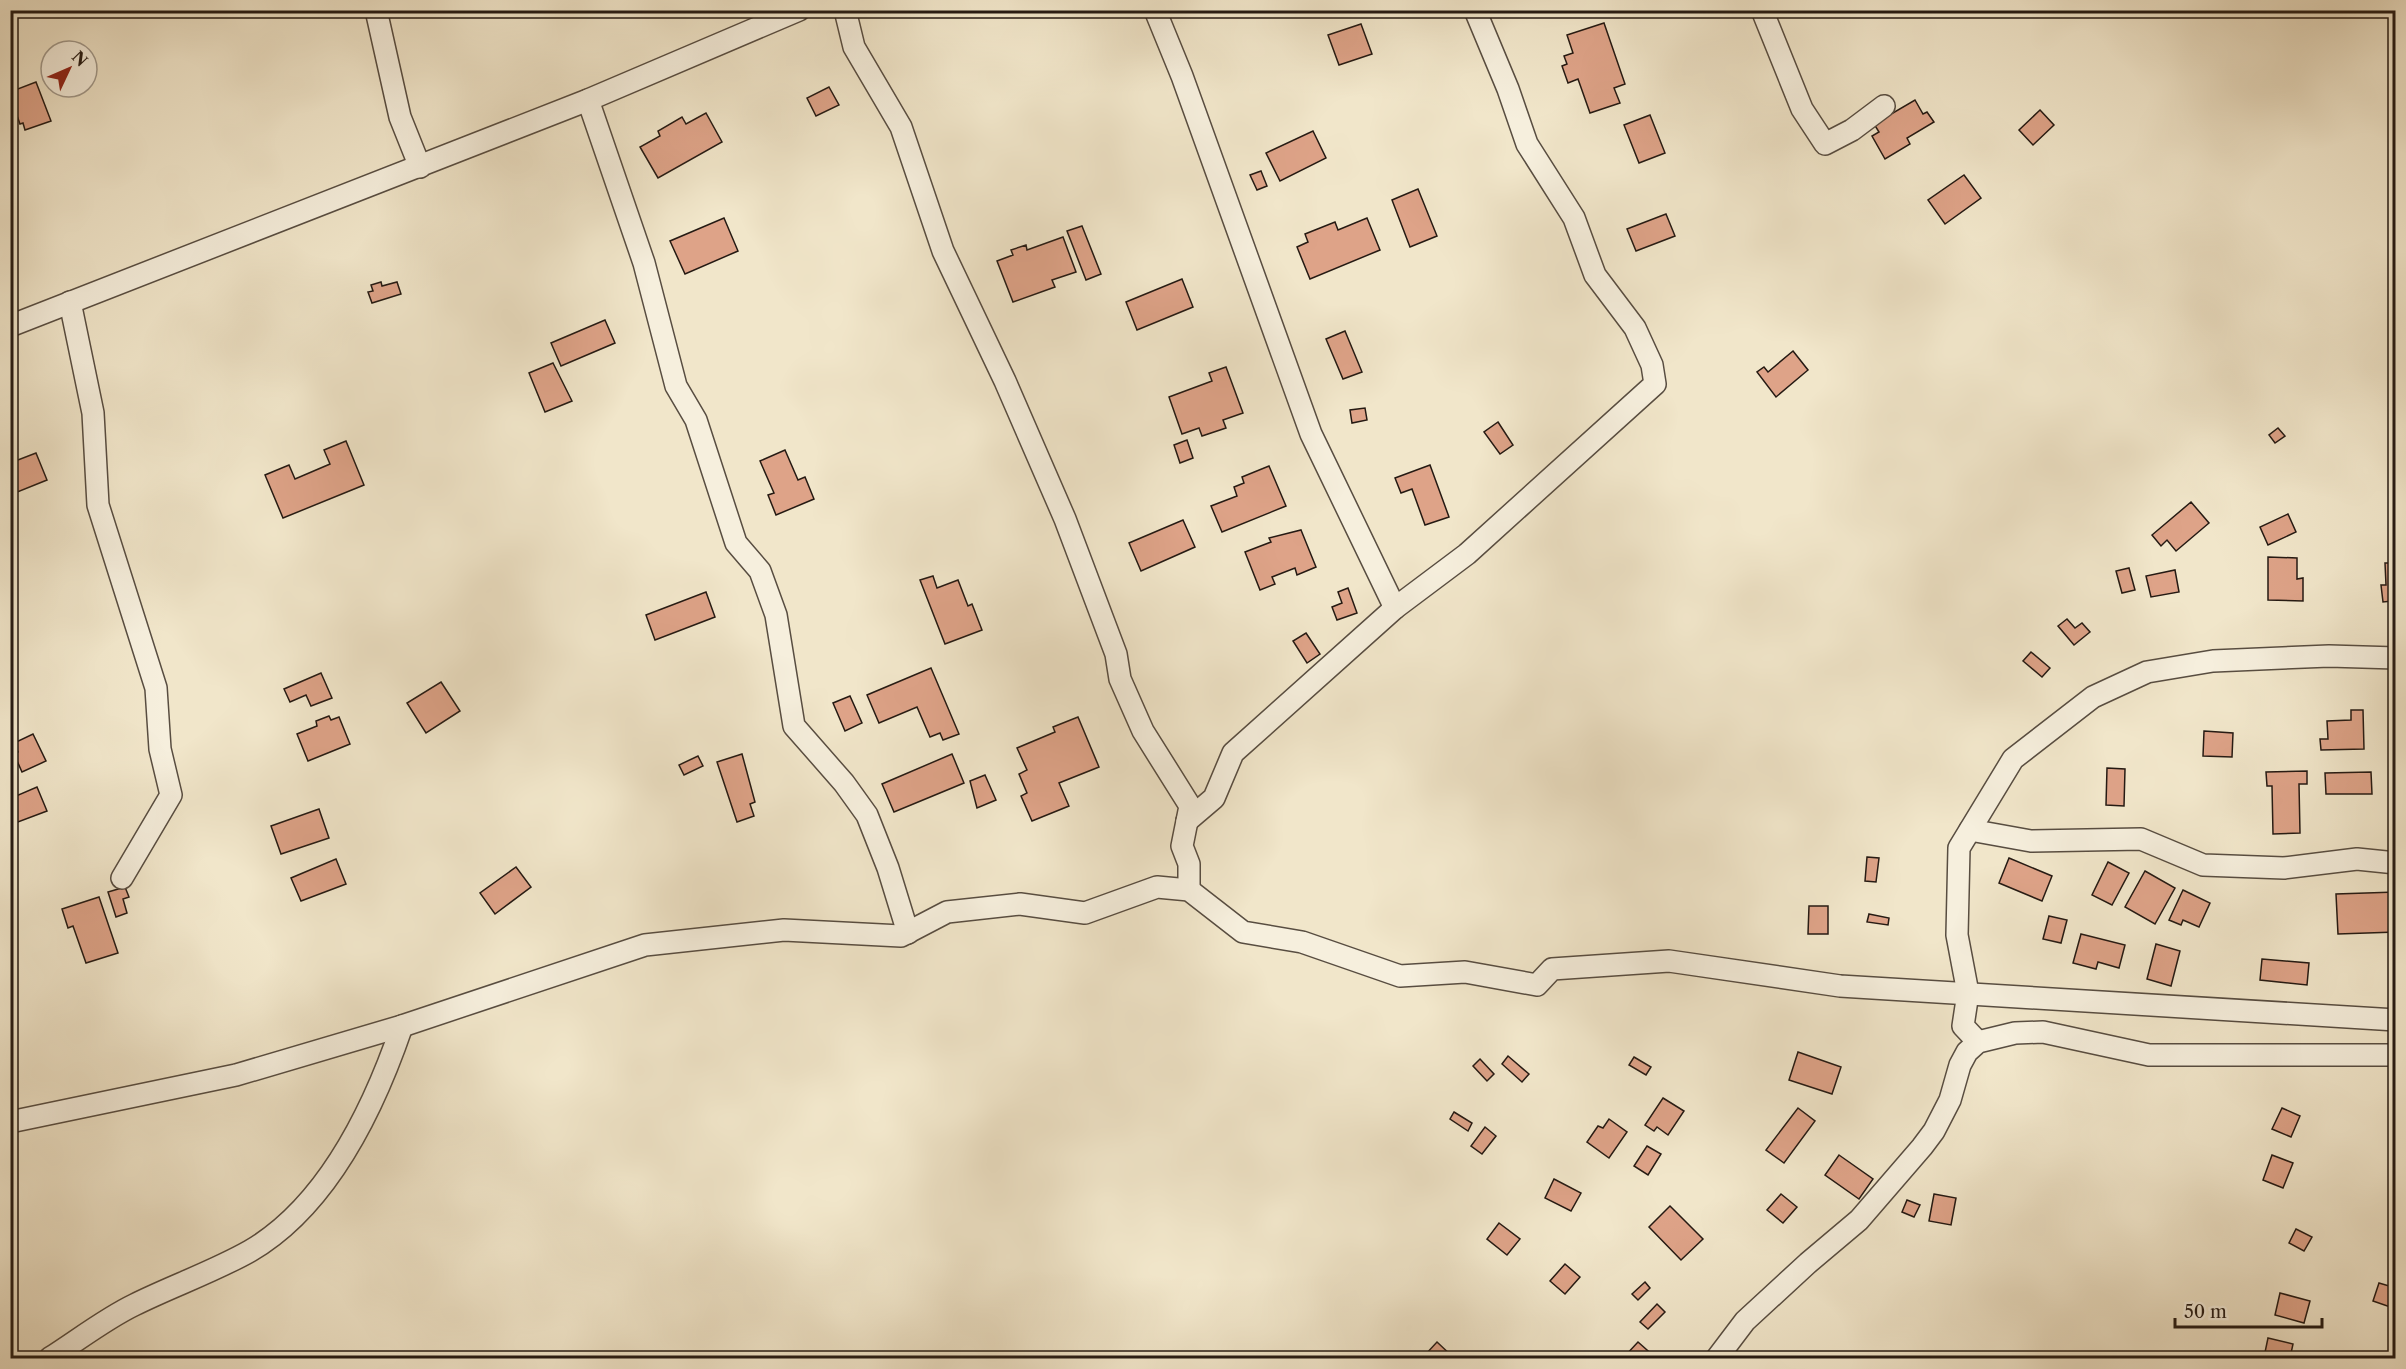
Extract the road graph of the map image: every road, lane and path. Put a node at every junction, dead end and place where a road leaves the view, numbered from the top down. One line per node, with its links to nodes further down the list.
1 (376, 10): 9 (street)
2 (799, 10): 7 (street)
3 (845, 10): 14 (street)
4 (1155, 10): 12 (street)
5 (1475, 10): 12 (street)
6 (1762, 10): 8 (street)
7 (588, 100): 9 (street); 19 (street)
8 (1884, 105)
9 (420, 167): 10 (street)
10 (70, 302): 11 (street); 17 (street)
11 (10, 326)
12 (1395, 608): 14 (street)
13 (2396, 658): 15 (street)
14 (1187, 821): 18 (street)
15 (1970, 830): 16 (street); 20 (street)
16 (2396, 863)
17 (122, 878)
18 (1189, 890): 19 (street); 20 (street)
19 (908, 933): 22 (street)
20 (1968, 993): 21 (street); 23 (street)
21 (2396, 1020)
22 (402, 1026): 25 (street); 26 (street)
23 (1978, 1042): 24 (street); 27 (street)
24 (2396, 1055)
25 (10, 1122)
26 (50, 1359)
27 (1717, 1359)

